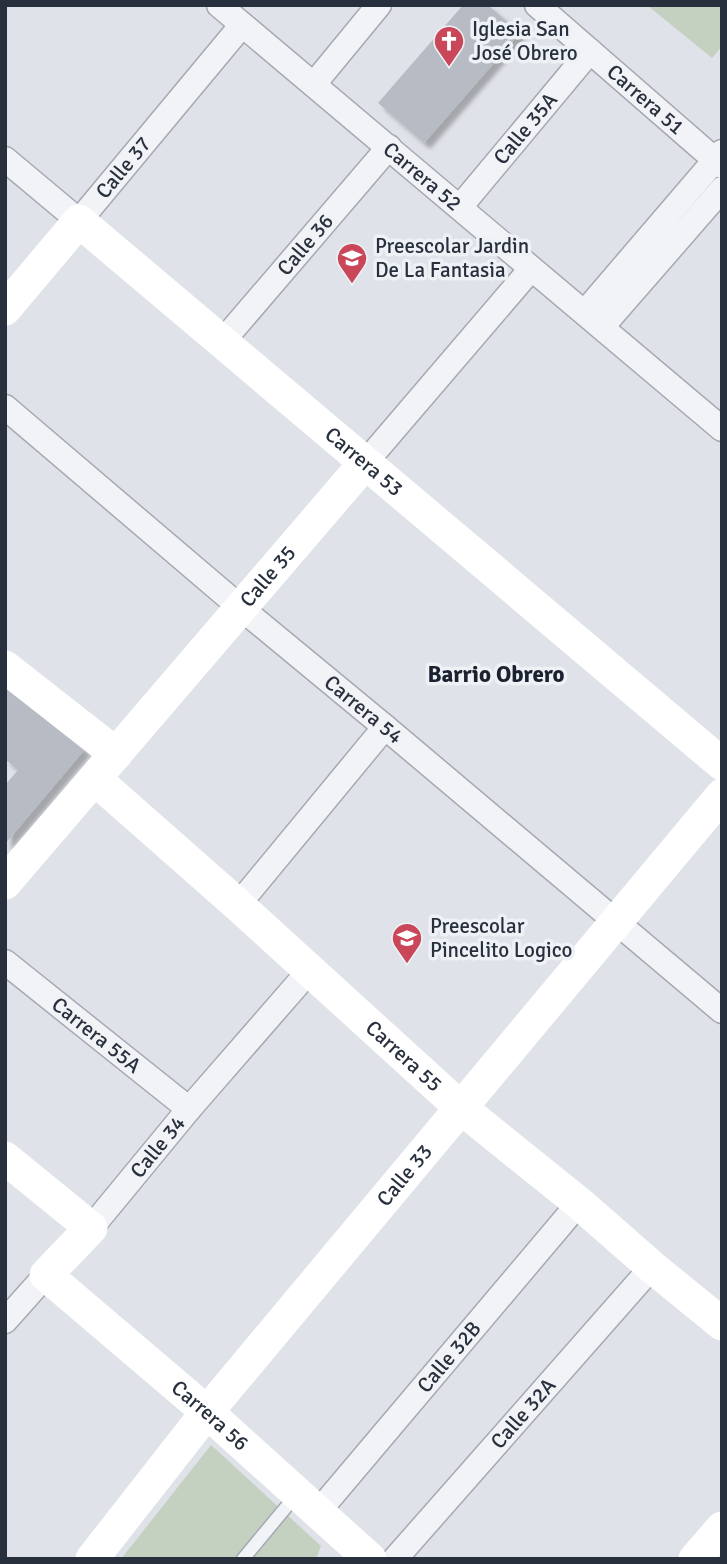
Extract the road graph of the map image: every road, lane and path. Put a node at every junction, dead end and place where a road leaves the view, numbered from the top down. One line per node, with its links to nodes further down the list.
1 (219, 5): 4 (street, Carrera 52)
2 (379, 5): 6 (street)
3 (537, 5): 5 (street, Carrera 51)
4 (242, 25): 6 (street, Carrera 52); 12 (street, Calle 37)
5 (590, 51): 9 (street, Carrera 51); 11 (street, Calle 35A)
6 (314, 84): 7 (street, Carrera 52)
7 (389, 147): 11 (street, Carrera 52); 16 (street, Calle 36)
8 (5, 159): 12 (street, Carrera 53)
9 (720, 159): 15 (street)
10 (722, 189): 15 (street)
11 (460, 207): 13 (street, Carrera 52)
12 (79, 221): 14 (street, Calle 37); 16 (street, Carrera 53)
13 (531, 269): 15 (street, Carrera 52); 19 (street, Calle 35)
14 (5, 309)
15 (594, 320): 18 (street, Carrera 52)
16 (222, 342): 19 (street, Carrera 53)
17 (5, 407): 20 (street, Carrera 54)
18 (722, 429)
19 (365, 463): 20 (street, Calle 35); 23 (street, Carrera 53)
20 (241, 608): 22 (street, Carrera 54); 24 (street, Calle 35)
21 (5, 667): 24 (street, Carrera 55)
22 (385, 727): 27 (street); 28 (street, Carrera 54)
23 (722, 764)
24 (106, 766): 26 (street, Calle 35); 27 (street, Carrera 55)
25 (722, 795): 28 (street, Calle 33)
26 (5, 883)
27 (238, 905): 30 (street, Carrera 55)
28 (616, 922): 31 (street, Carrera 54); 32 (street, Calle 33)
29 (5, 962): 33 (street, Carrera 55A)
30 (310, 970): 32 (street, Carrera 55); 33 (street, Calle 34)
31 (722, 1011)
32 (461, 1108): 35 (street, Carrera 55); 41 (street, Calle 33)
33 (189, 1109): 36 (street, Calle 34)
34 (5, 1158): 36 (street)
35 (579, 1203): 37 (street, Carrera 55); 42 (street, Calle 32B)
36 (91, 1228): 38 (street, Calle 34)
37 (652, 1267): 40 (street, Carrera 55); 47 (street, Calle 32A)
38 (46, 1275): 39 (street, Calle 34); 41 (street, Carrera 56)
39 (5, 1321)
40 (722, 1324)
41 (207, 1412): 42 (street, Carrera 56); 44 (street, Calle 33)
42 (308, 1503): 45 (lane); 46 (street, Carrera 56)
43 (722, 1528): 48 (street)
44 (92, 1559)
45 (243, 1559)
46 (370, 1559)
47 (395, 1559)
48 (695, 1559)

